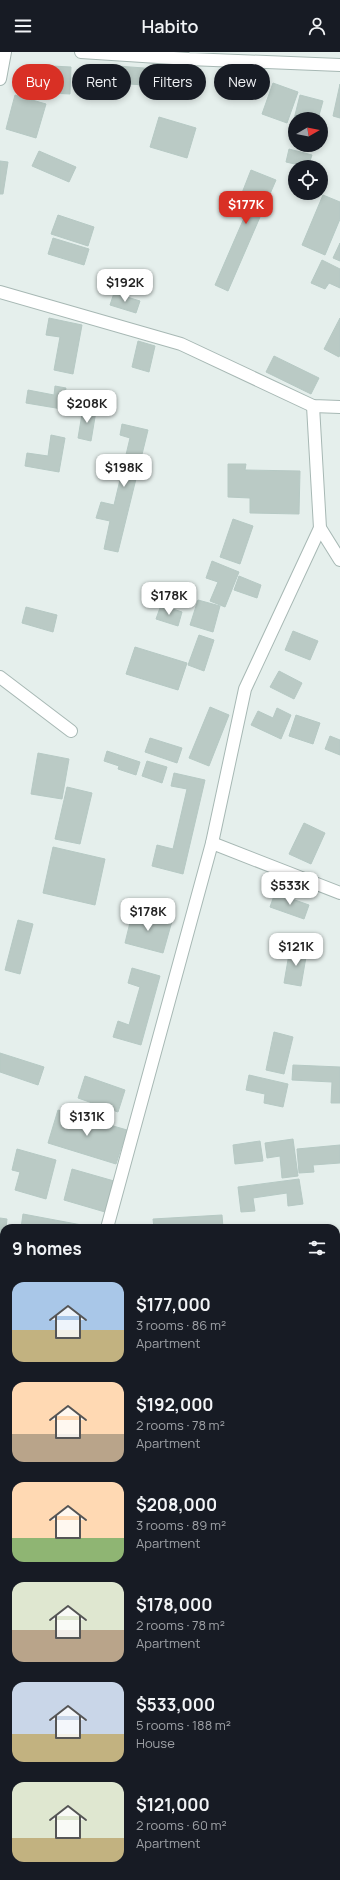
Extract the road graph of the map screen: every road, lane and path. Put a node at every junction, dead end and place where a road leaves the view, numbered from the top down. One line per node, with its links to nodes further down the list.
1 (5, 52): 5 (street)
2 (81, 52): 3 (street)
3 (188, 55): 4 (street)
4 (340, 65)
5 (0, 79)
6 (0, 292): 7 (street)
7 (313, 406): 8 (street); 9 (street)
8 (340, 407)
9 (320, 528): 10 (street); 13 (street)
10 (340, 560)
11 (0, 677): 12 (street)
12 (71, 731)
13 (212, 844): 14 (street); 15 (street)
14 (340, 893)
15 (108, 1224)

